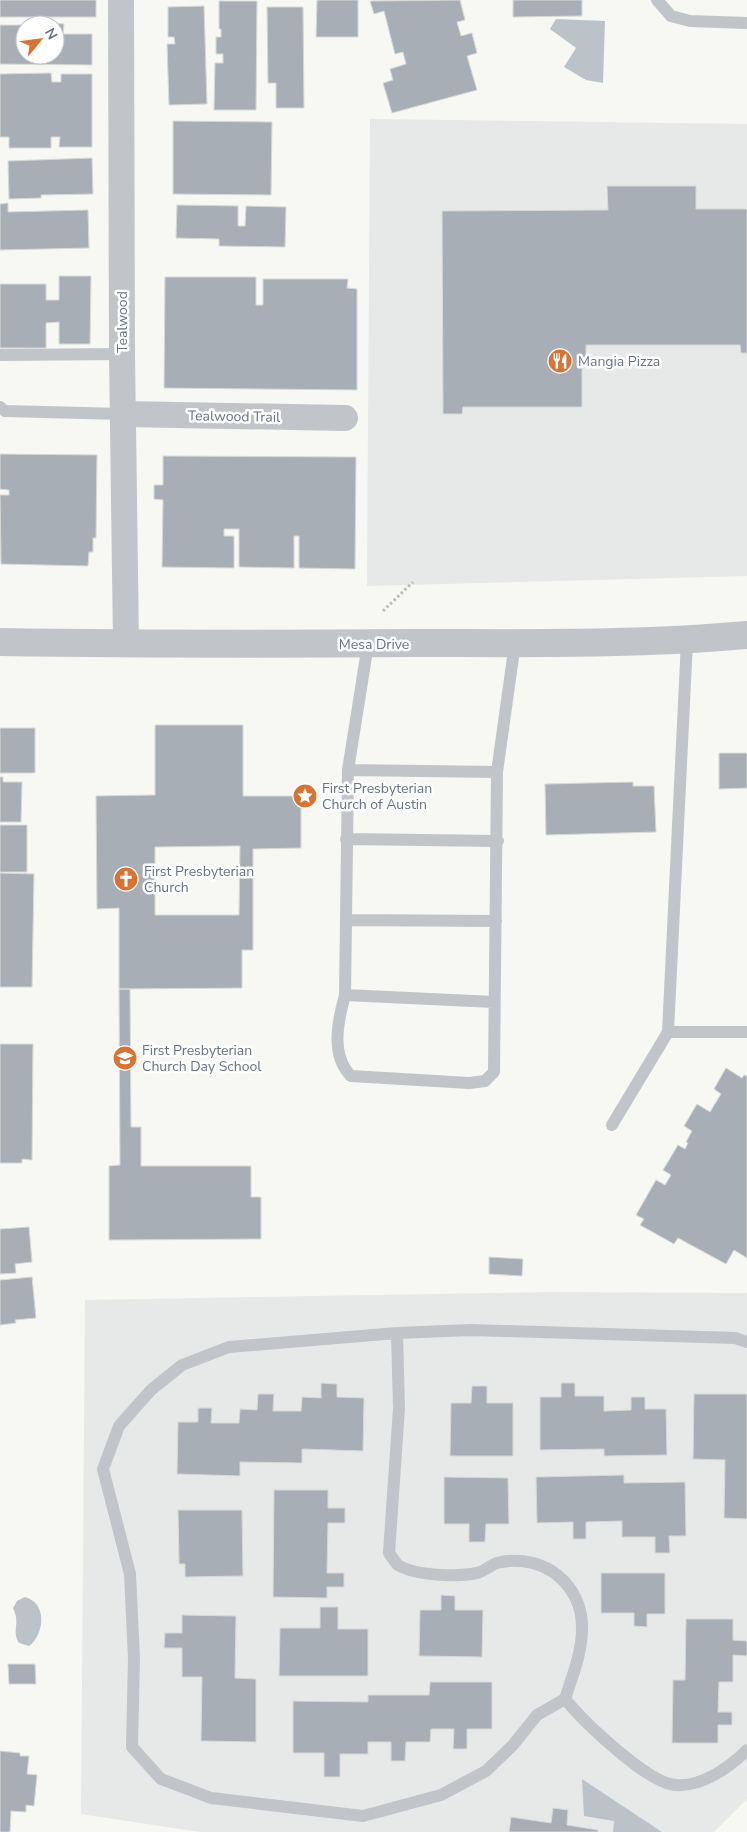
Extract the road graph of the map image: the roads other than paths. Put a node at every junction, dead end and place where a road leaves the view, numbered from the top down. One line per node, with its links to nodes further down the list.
1 (121, 0): 5 (street, Tealwood)
2 (657, 0): 3 (lane)
3 (747, 22)
4 (0, 354): 5 (lane)
5 (122, 354): 7 (street, Tealwood)
6 (0, 407): 7 (lane)
7 (123, 414): 8 (street, Tealwood Trail); 13 (street, Tealwood)
8 (345, 418)
9 (747, 635): 10 (street, Mesa Drive)
10 (687, 641): 12 (street, Mesa Drive); 23 (lane)
11 (0, 642): 13 (street, Mesa Drive)
12 (515, 643): 14 (street, Mesa Drive); 16 (lane)
13 (126, 644): 14 (street, Mesa Drive)
14 (368, 644): 15 (lane)
15 (348, 770): 16 (lane); 17 (lane)
16 (497, 772): 18 (lane)
17 (346, 839): 18 (lane); 19 (lane)
18 (498, 841): 20 (lane)
19 (346, 920): 20 (lane); 21 (lane)
20 (496, 921): 22 (lane)
21 (345, 994): 22 (lane); 22 (lane)
22 (494, 1002)
23 (668, 1032): 24 (lane); 25 (lane)
24 (747, 1032)
25 (612, 1125)
26 (397, 1333): 27 (lane); 28 (lane); 28 (lane)
27 (747, 1342)
28 (565, 1699): 29 (lane)
29 (747, 1750)

